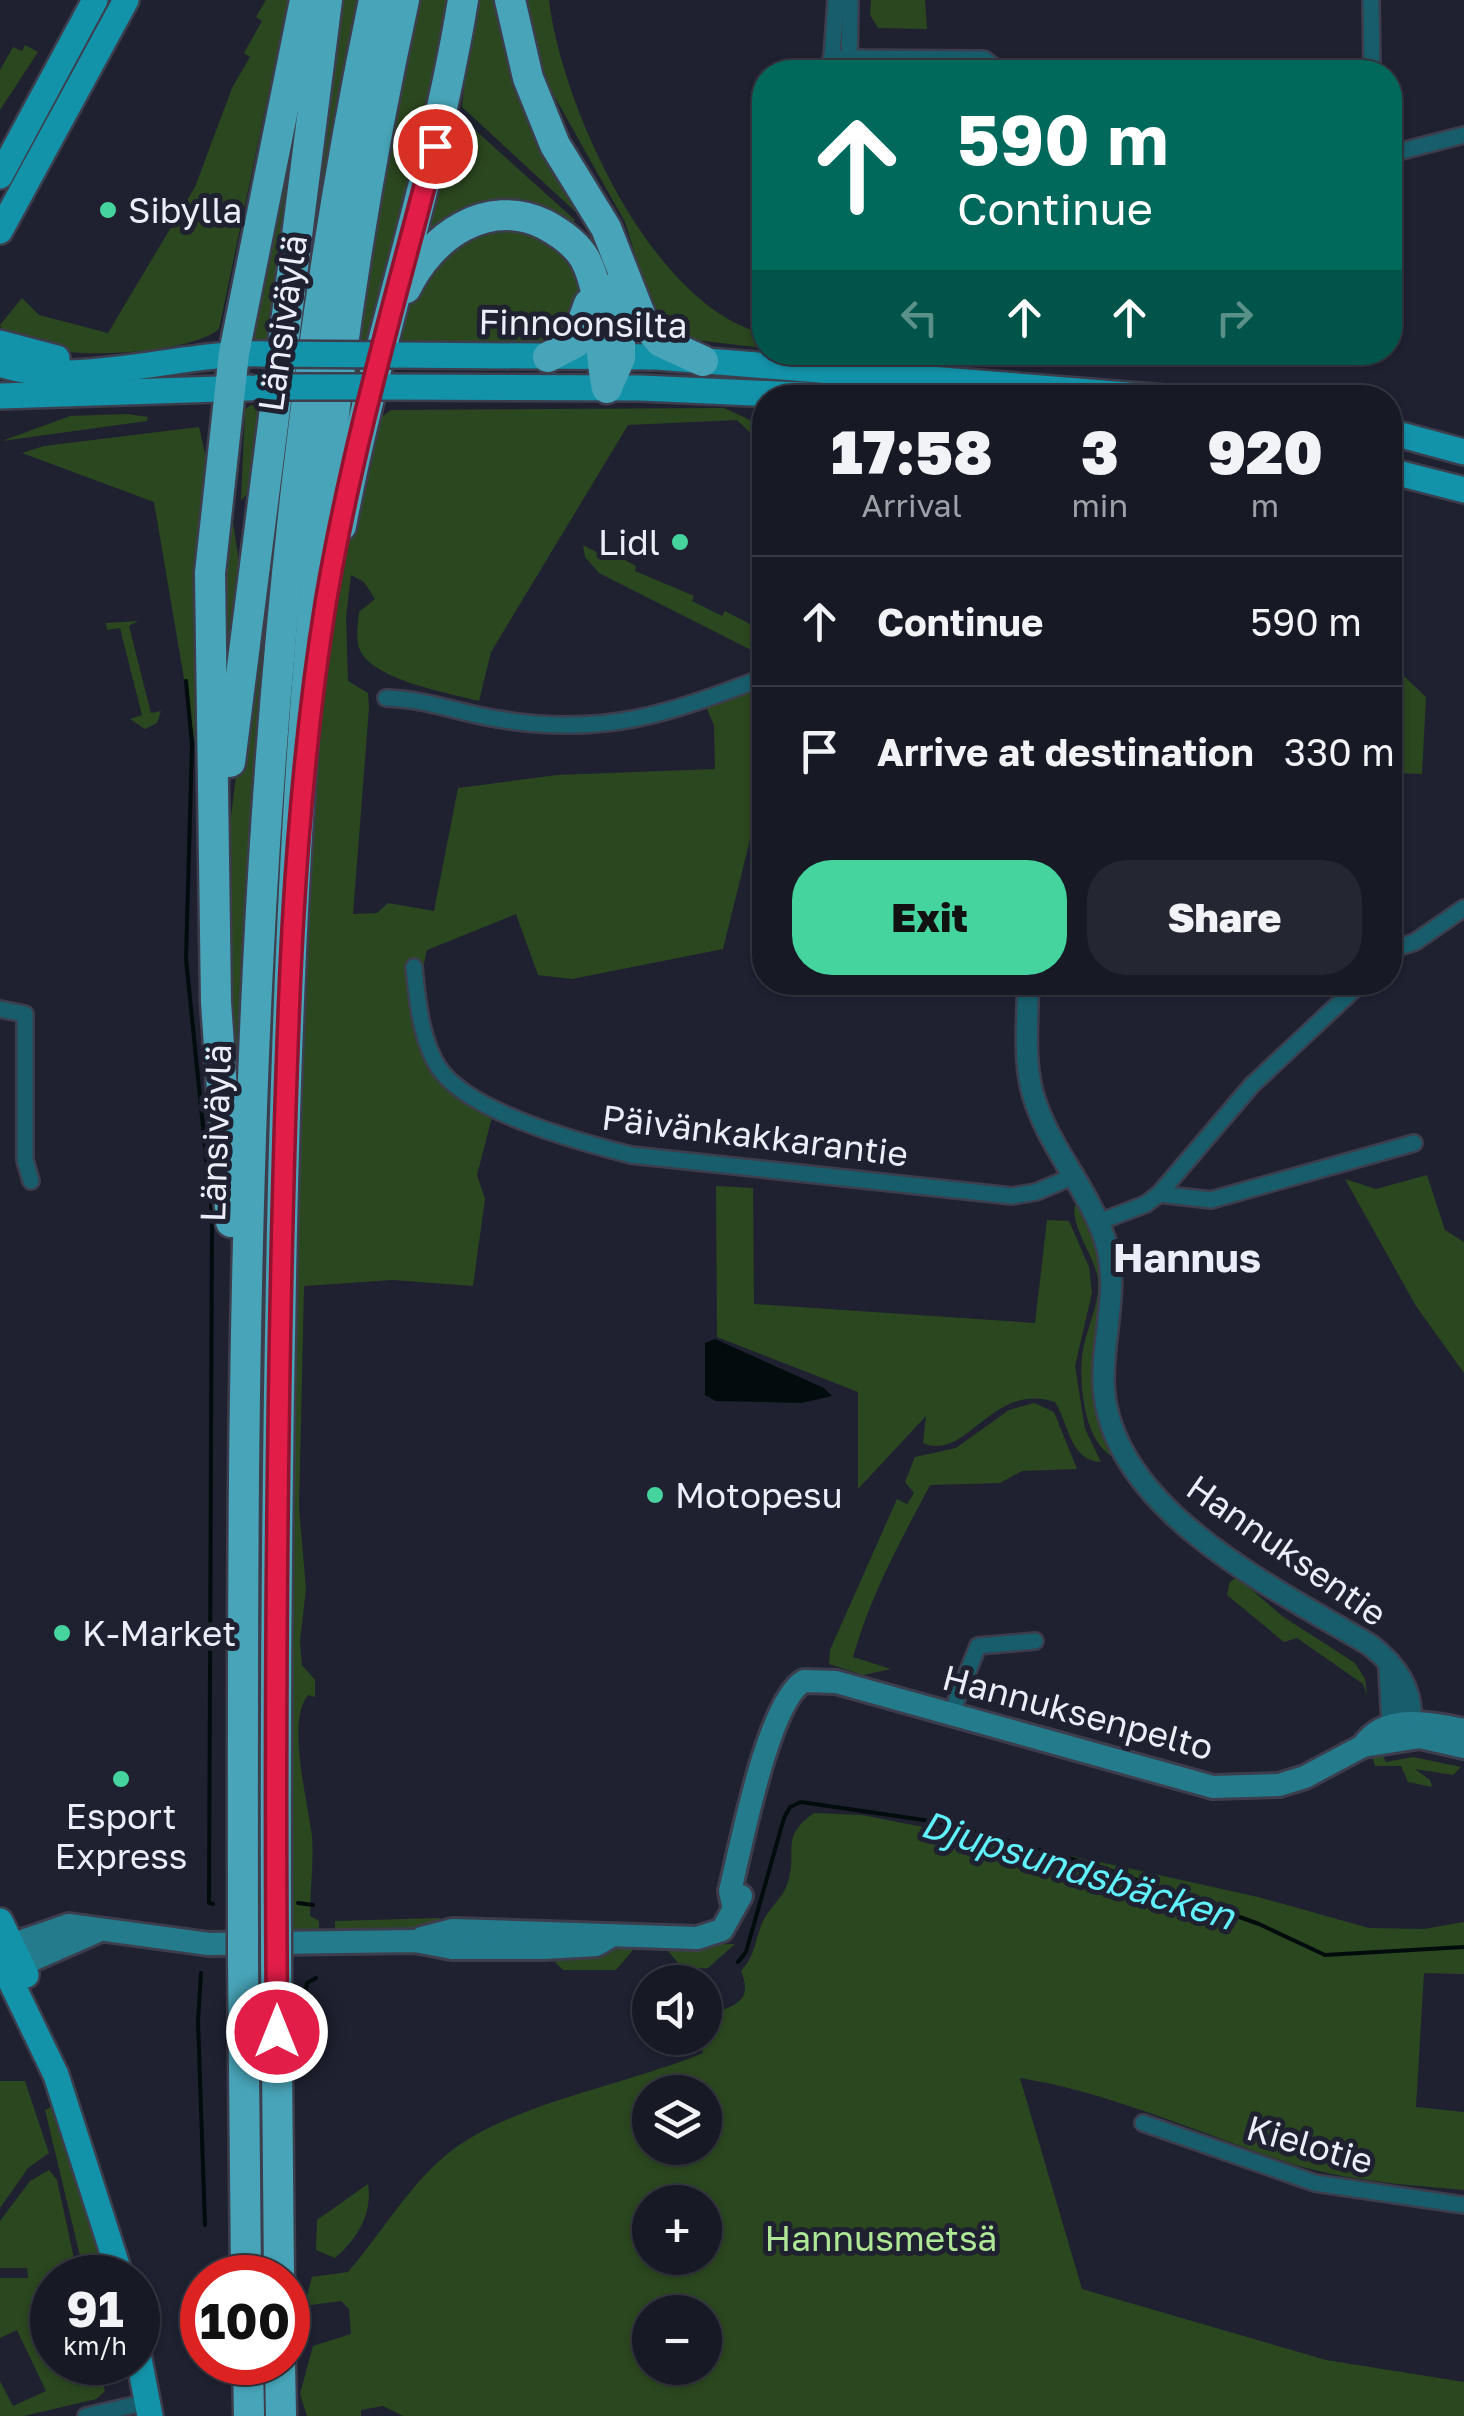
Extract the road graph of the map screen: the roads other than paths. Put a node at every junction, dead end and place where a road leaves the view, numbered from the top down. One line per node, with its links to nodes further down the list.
1 (96, 0): 19 (main road)
2 (126, 0): 20 (main road)
3 (304, 0): 25 (highway)
4 (327, 0): 43 (highway)
5 (374, 0): 55 (highway, Länsiväylä)
6 (404, 0): 42 (highway, Länsiväylä)
7 (463, 0): 23 (highway)
8 (510, 0): 21 (highway)
9 (836, 0): 12 (street)
10 (850, 0): 13 (street)
11 (1371, 0): 16 (street)
12 (831, 60)
13 (849, 60)
14 (941, 60): 15 (street)
15 (981, 60)
16 (1372, 60)
17 (1464, 136): 18 (street)
18 (1402, 151)
19 (0, 176)
20 (0, 231)
21 (618, 260): 27 (highway); 28 (highway)
22 (594, 281): 23 (highway); 26 (highway); 27 (highway)
23 (392, 340): 25 (main road, Finnoonsilta, bridge); 26 (main road, Finnoonsilta); 42 (highway)
24 (0, 343): 30 (main road)
25 (234, 353): 30 (main road, Finnoonsilta); 33 (highway)
26 (548, 357): 27 (main road, Finnoonsilta)
27 (610, 357): 28 (main road, Finnoonsilta); 34 (highway)
28 (702, 361): 31 (main road, Finnoonsilta)
29 (0, 364): 30 (main road, Finnoonsilta)
30 (90, 371)
31 (831, 379): 32 (main road, Finnoonsilta); 34 (main road, Finnoonsilta)
32 (936, 385)
33 (245, 388): 34 (main road, Finnoonsilta, bridge); 35 (main road, Finnoonsilta); 43 (highway)
34 (607, 388)
35 (0, 396)
36 (1402, 435): 37 (main road)
37 (1464, 452)
38 (1402, 474): 39 (main road)
39 (1464, 490)
40 (752, 682): 41 (street)
41 (386, 698)
42 (299, 811): 67 (highway, Länsiväylä)
43 (216, 894): 55 (highway)
44 (1464, 908): 45 (street)
45 (1402, 946)
46 (414, 967): 51 (street, Päivänkakkarantie)
47 (1028, 995): 51 (street, Hannuksentie)
48 (1348, 995): 53 (street)
49 (0, 1010): 52 (street)
50 (1414, 1143): 53 (street)
51 (1074, 1176): 54 (street, Hannuksentie)
52 (31, 1181)
53 (1159, 1194): 54 (street)
54 (1098, 1222): 58 (street, Hannuksentie)
55 (244, 1534): 66 (highway, Länsiväylä)
56 (1035, 1642): 57 (street)
57 (950, 1714): 58 (main road, Hannuksenpelto); 62 (main road, Hannuksenpelto)
58 (1404, 1728): 59 (main road); 60 (main road)
59 (1464, 1730)
60 (1464, 1747)
61 (0, 1921): 62 (main road)
62 (8, 1958): 65 (main road)
63 (1143, 2123): 64 (street, Kielotie)
64 (1464, 2204)
65 (114, 2255)
66 (246, 2255)
67 (279, 2255)
68 (248, 2385): 72 (highway)
69 (280, 2385): 73 (highway)
70 (149, 2409): 71 (street)
71 (86, 2416)
72 (248, 2416)
73 (281, 2416)

